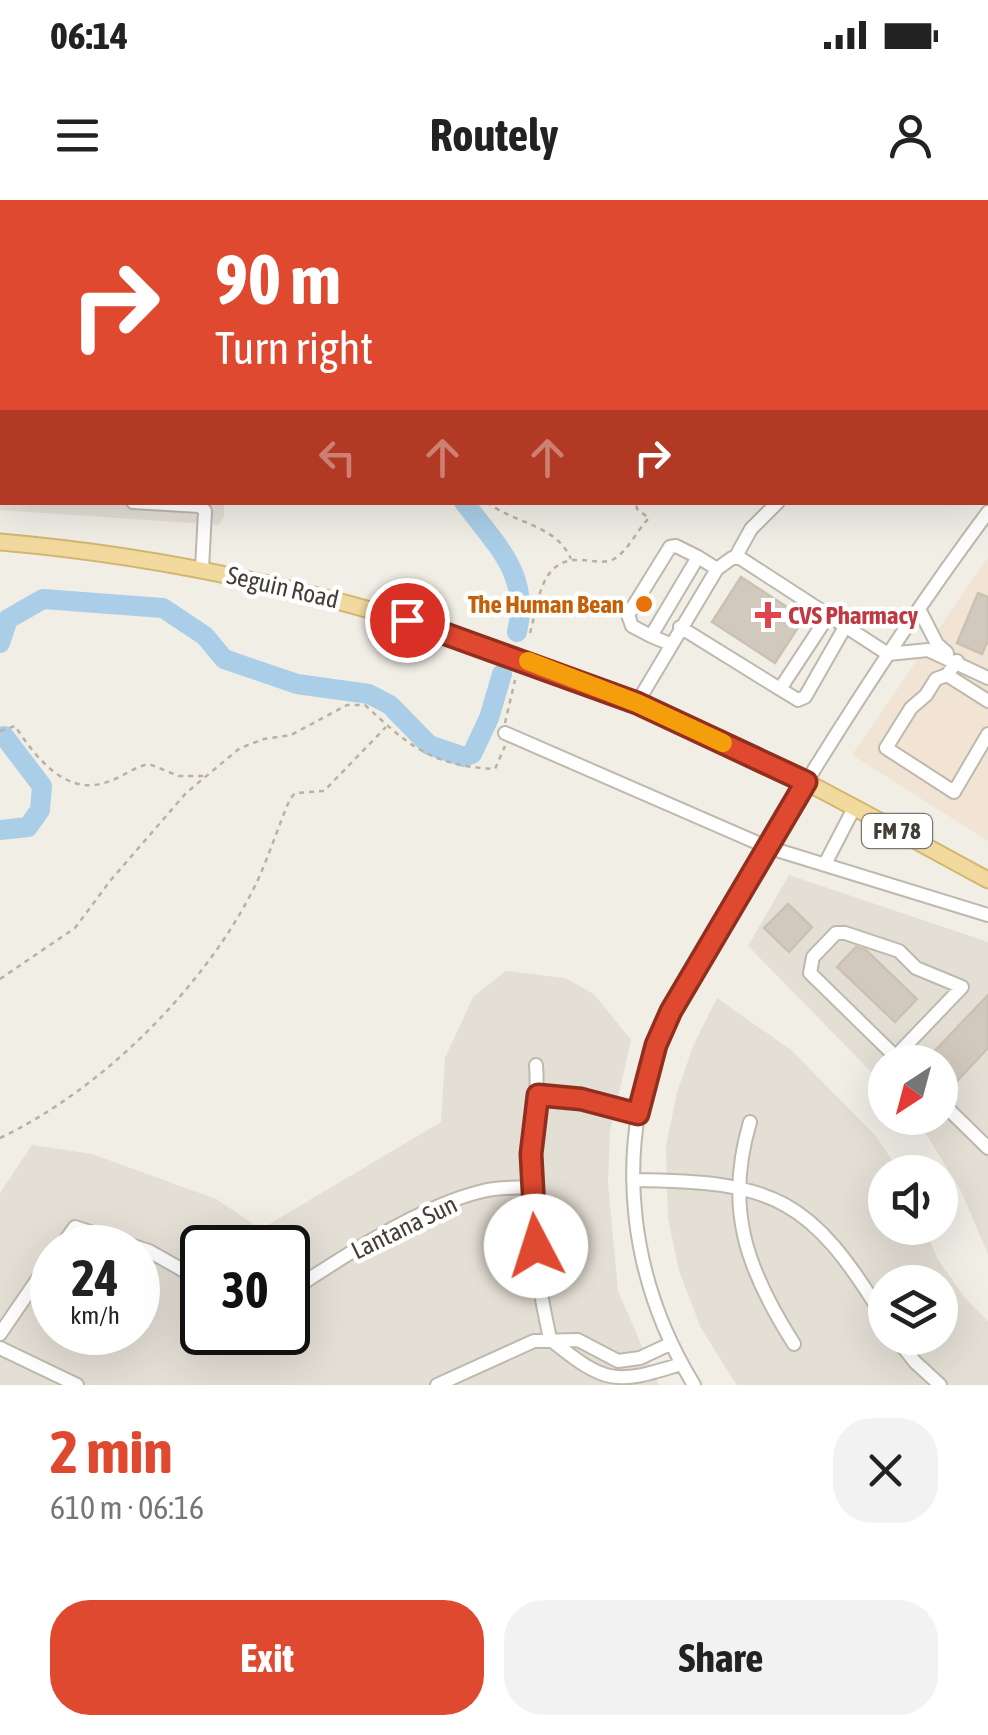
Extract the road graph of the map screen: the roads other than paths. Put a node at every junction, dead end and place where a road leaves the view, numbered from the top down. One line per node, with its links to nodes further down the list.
1 (183, 505): 7 (street)
2 (775, 505): 6 (street)
3 (988, 512): 9 (street)
4 (0, 542): 7 (main road, Seguin Road / FM 78)
5 (698, 557): 8 (street); 13 (street); 13 (street)
6 (735, 558): 8 (street); 10 (street)
7 (202, 569): 21 (main road, Seguin Road / FM 78)
8 (717, 569): 12 (street)
9 (919, 609): 15 (street); 16 (street)
10 (828, 616): 11 (street); 19 (street)
11 (845, 627): 15 (street); 19 (street)
12 (680, 628): 14 (street); 19 (street)
13 (651, 636): 14 (street)
14 (670, 644): 21 (street)
15 (888, 654): 16 (street); 24 (street)
16 (957, 661): 17 (street); 18 (street)
17 (947, 675): 20 (street); 23 (street)
18 (988, 678)
19 (780, 689)
20 (988, 701)
21 (637, 703): 24 (main road, Seguin Road / FM 78)
22 (505, 732): 26 (street)
23 (988, 734)
24 (806, 782): 25 (main road, Seguin Road / FM 78); 26 (street)
25 (854, 808): 27 (street); 28 (main road, Seguin Road / FM 78)
26 (767, 847): 27 (street); 33 (street)
27 (824, 864): 29 (street)
28 (988, 880)
29 (988, 915)
30 (898, 1060): 30 (street)
31 (536, 1066): 32 (street)
32 (538, 1095): 33 (street); 39 (street)
33 (638, 1114): 37 (street)
34 (958, 1119): 36 (street)
35 (750, 1122): 38 (street)
36 (988, 1148)
37 (632, 1180): 38 (street); 45 (street)
38 (738, 1186): 42 (street); 46 (street)
39 (531, 1187): 40 (street, Lantana Sun); 44 (street)
40 (310, 1280)
41 (30, 1290): 43 (street)
42 (868, 1293)
43 (0, 1334)
44 (550, 1339): 49 (street); 51 (street); 53 (street)
45 (670, 1344): 49 (street); 50 (street)
46 (794, 1344)
47 (0, 1348): 52 (street)
48 (909, 1355): 55 (street)
49 (608, 1358): 51 (street)
50 (681, 1364): 51 (street); 54 (street)
51 (600, 1377)
52 (77, 1385)
53 (437, 1385)
54 (694, 1385)
55 (940, 1385)

